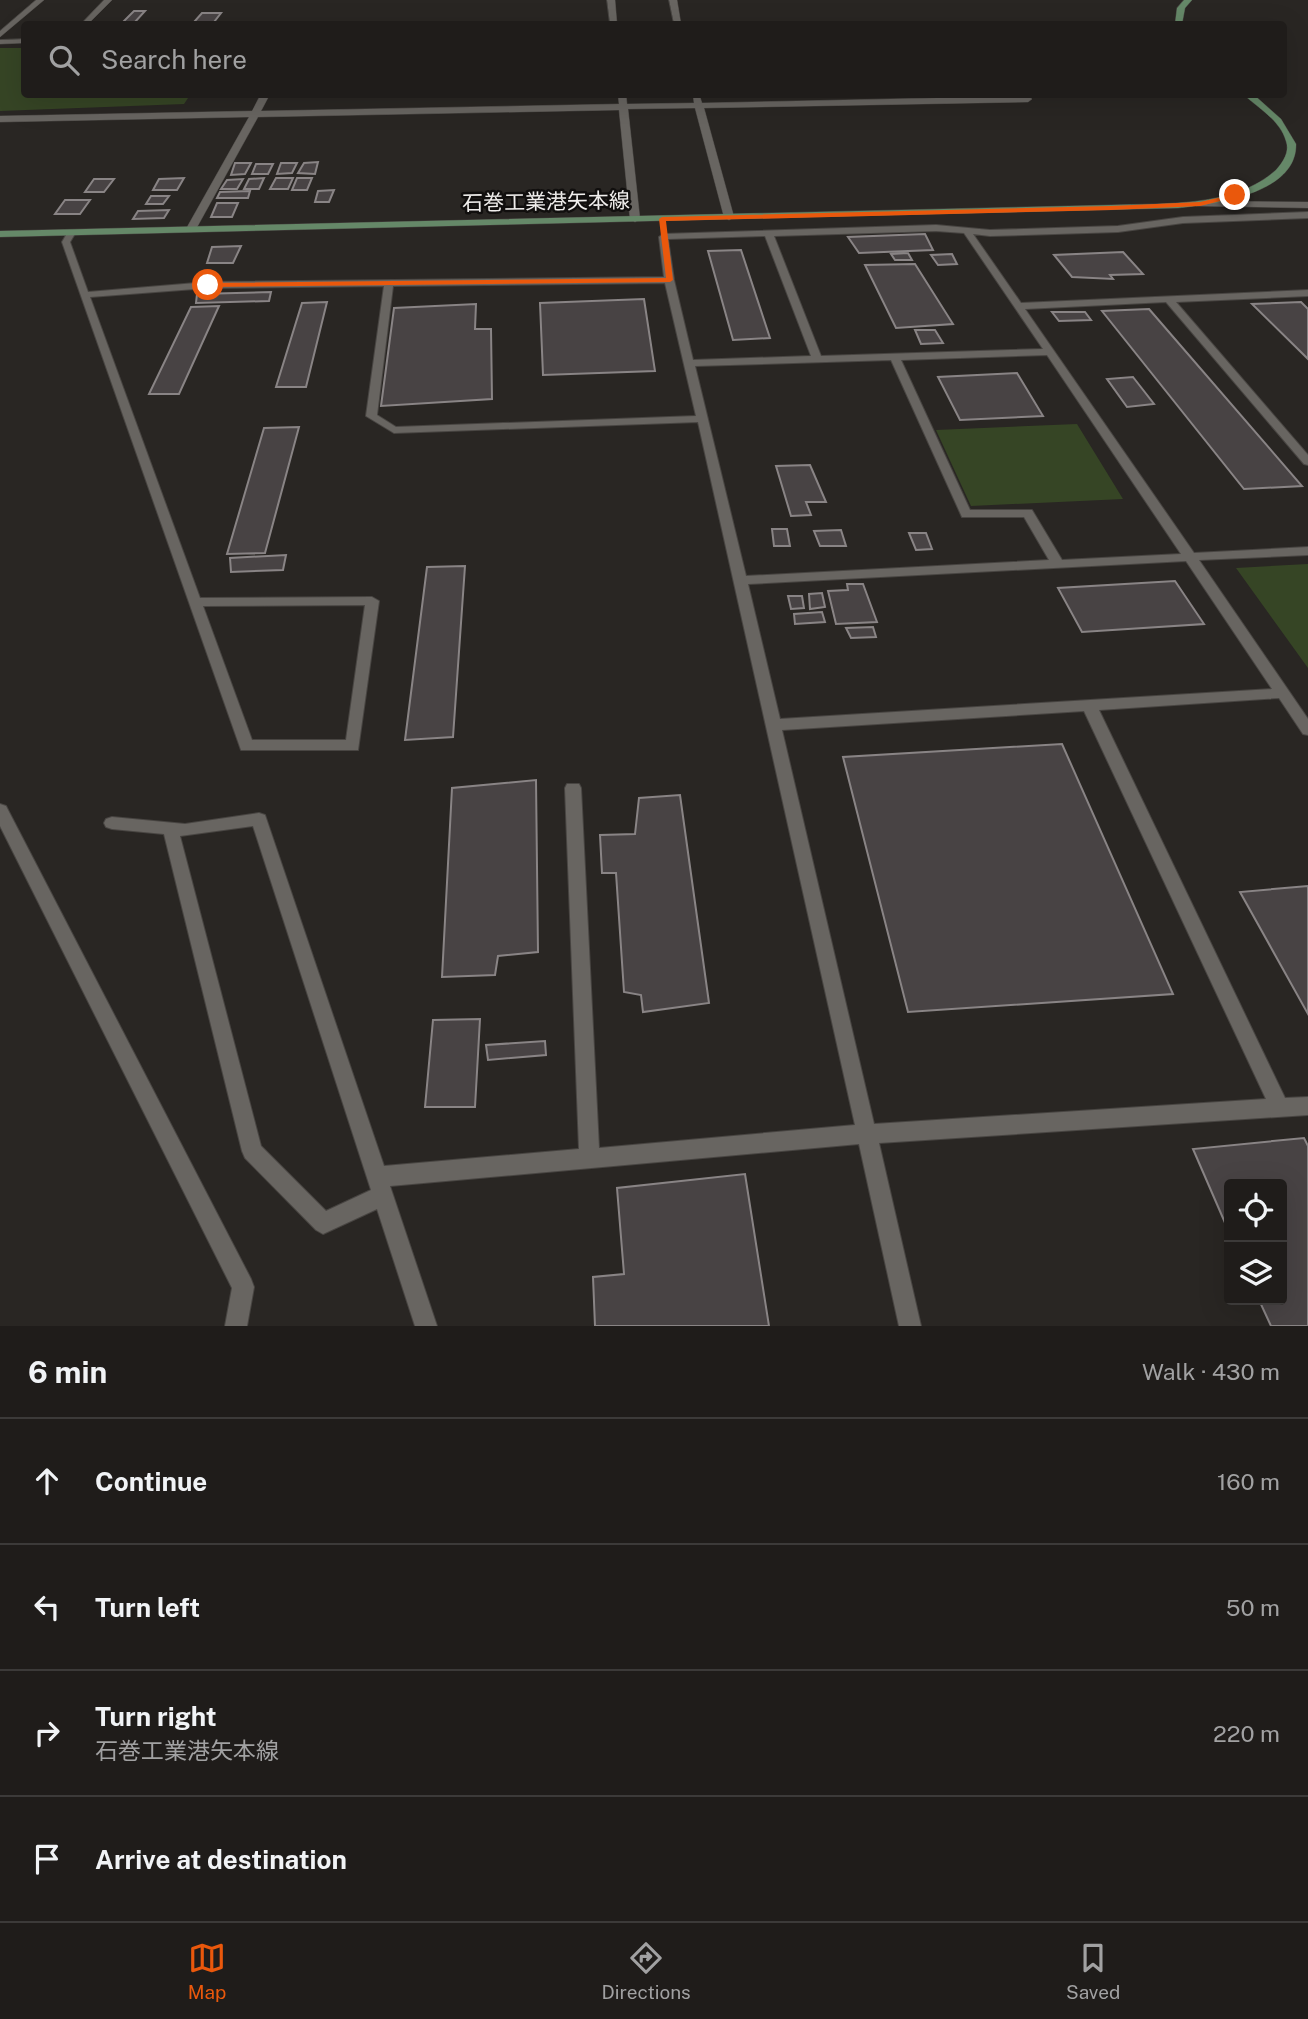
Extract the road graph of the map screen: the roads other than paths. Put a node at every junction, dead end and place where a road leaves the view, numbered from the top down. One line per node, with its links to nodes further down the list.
1 (40, 0): 10 (street)
2 (108, 0): 6 (street)
3 (611, 0): 7 (street)
4 (673, 0): 8 (street)
5 (1188, 0): 9 (main road)
6 (87, 21)
7 (614, 21)
8 (677, 21)
9 (1179, 21)
10 (0, 35)
11 (0, 41): 12 (street)
12 (21, 41)
13 (263, 98): 20 (street)
14 (622, 98): 19 (street)
15 (696, 98): 18 (street)
16 (1251, 98): 22 (main road, 石巻工業港矢本線)
17 (1028, 99): 18 (street)
18 (698, 106): 19 (street); 25 (street)
19 (623, 108): 20 (street); 26 (street)
20 (255, 114): 21 (street); 28 (street)
21 (0, 119)
22 (1200, 204): 23 (street); 25 (main road, 石巻工業港矢本線)
23 (1308, 205)
24 (1308, 215): 29 (lane)
25 (729, 217): 27 (main road, 石巻工業港矢本線)
26 (635, 219): 27 (main road, 石巻工業港矢本線); 28 (main road, 石巻工業港矢本線)
27 (662, 219): 33 (lane)
28 (191, 229): 30 (main road, 石巻工業港矢本線)
29 (967, 231): 32 (lane); 39 (lane)
30 (72, 232): 31 (main road, 石巻工業港矢本線); 37 (lane)
31 (0, 234)
32 (769, 235): 33 (lane); 42 (lane)
33 (663, 237): 34 (lane)
34 (670, 280): 35 (lane); 43 (lane)
35 (389, 283): 37 (lane); 44 (lane)
36 (1308, 293): 38 (lane)
37 (85, 295): 50 (lane)
38 (1169, 300): 39 (lane); 45 (lane)
39 (1018, 306): 40 (lane)
40 (1050, 352): 41 (lane); 47 (lane)
41 (895, 357): 42 (lane); 48 (lane)
42 (817, 359): 43 (lane)
43 (689, 363): 44 (lane)
44 (703, 419): 49 (lane)
45 (1308, 462)
46 (1308, 551): 47 (lane)
47 (1191, 558): 48 (lane); 51 (lane)
48 (1058, 564): 49 (lane)
49 (741, 580): 53 (lane)
50 (194, 601): 50 (lane)
51 (1283, 693): 52 (lane); 54 (lane)
52 (1089, 705): 53 (lane); 60 (lane)
53 (774, 725): 61 (lane)
54 (1308, 730)
55 (573, 788): 62 (lane)
56 (0, 810): 64 (lane)
57 (112, 823): 58 (lane)
58 (170, 828): 63 (lane); 63 (lane)
59 (1308, 1106): 60 (lane)
60 (1280, 1108): 61 (lane)
61 (867, 1134): 62 (lane); 66 (lane)
62 (589, 1158): 63 (lane)
63 (380, 1186): 65 (lane)
64 (236, 1326)
65 (426, 1326)
66 (910, 1326)

